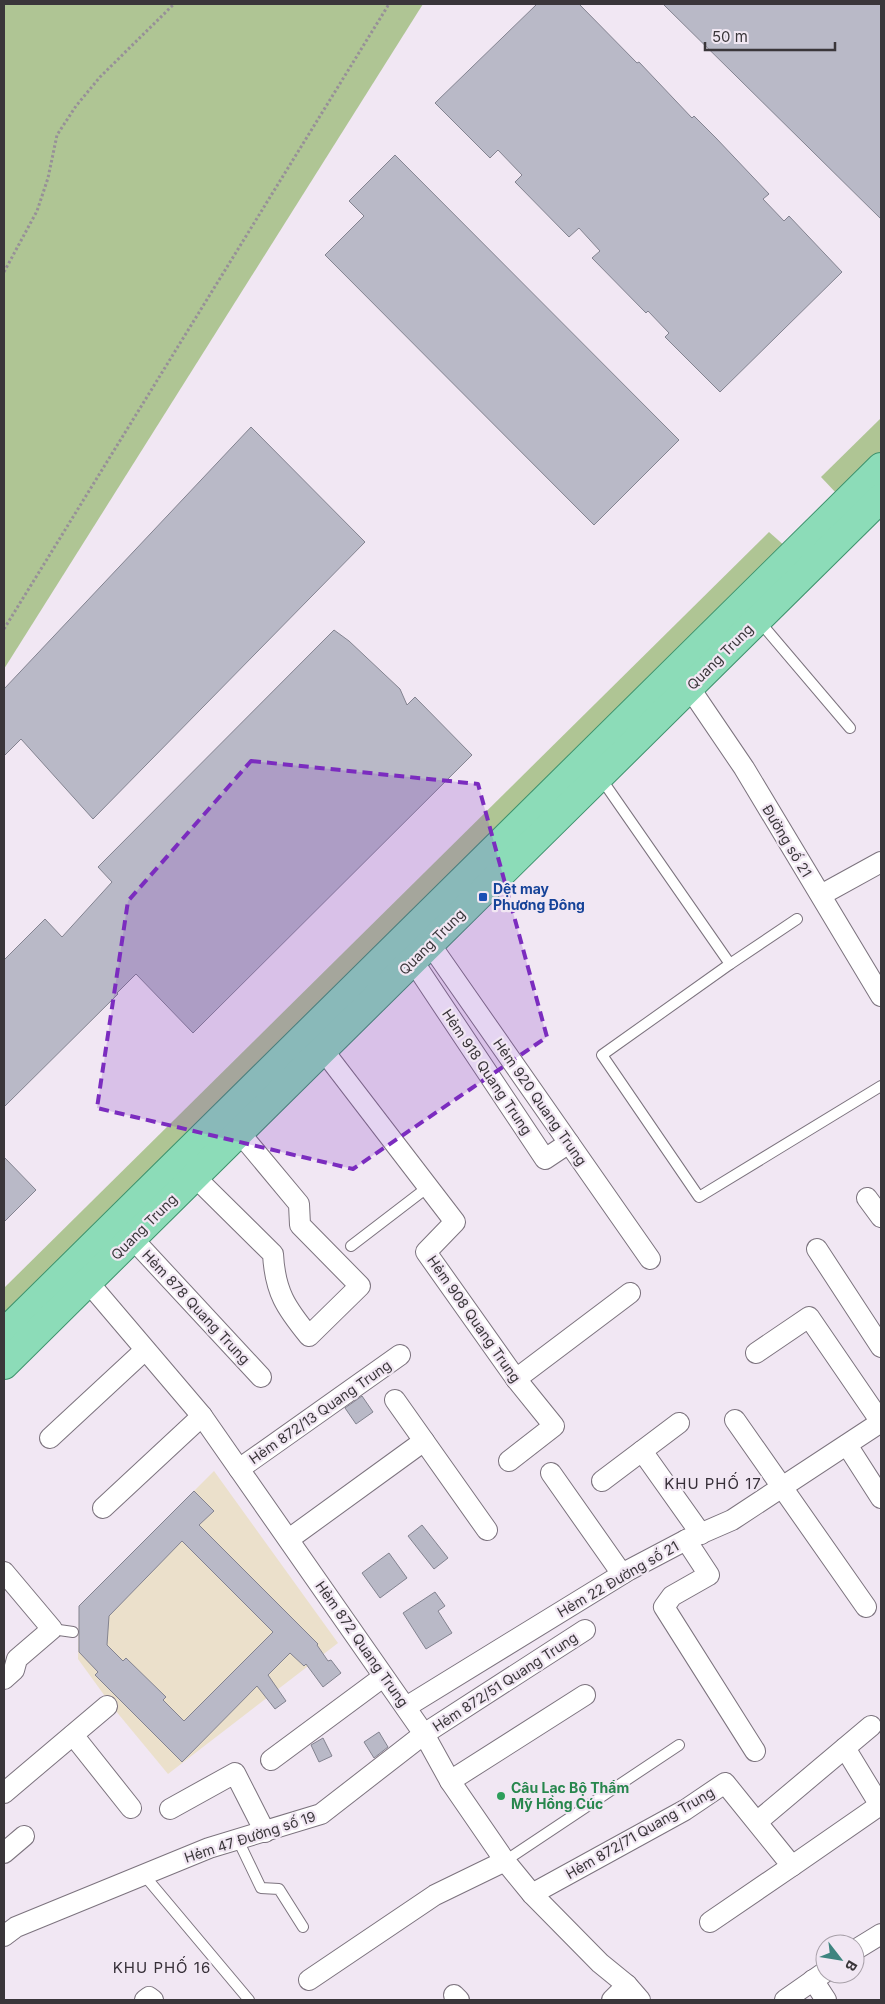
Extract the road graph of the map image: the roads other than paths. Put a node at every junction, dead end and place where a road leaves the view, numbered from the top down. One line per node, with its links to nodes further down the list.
1 (881, 467): 3 (main road, Quang Trung)
2 (881, 498): 3 (main road, Quang Trung)
3 (827, 536): 4 (main road, Quang Trung); 5 (main road, Quang Trung)
4 (758, 620): 5 (main road, Quang Trung); 6 (lane)
5 (683, 678): 7 (main road, Quang Trung); 9 (street, Đường số 21); 29 (main road, Quang Trung)
6 (850, 728)
7 (600, 776): 11 (main road, Quang Trung); 12 (lane)
8 (881, 862): 9 (street)
9 (820, 896): 13 (street, Đường số 21)
10 (797, 919): 12 (lane)
11 (421, 952): 15 (main road, Quang Trung); 18 (street, Hẻm 920 Quang Trung); 18 (street, Hẻm 918 Quang Trung)
12 (730, 964): 16 (lane)
13 (876, 975): 14 (street, Đường số 21)
14 (881, 996)
15 (322, 1050): 17 (main road, Quang Trung); 20 (street, Hẻm 908 Quang Trung)
16 (881, 1086)
17 (239, 1132): 19 (main road, Quang Trung); 19 (street)
18 (569, 1143): 26 (street, Hẻm 920 Quang Trung)
19 (195, 1177): 23 (main road, Quang Trung)
20 (428, 1187): 24 (lane); 36 (street, Hẻm 908 Quang Trung)
21 (867, 1198): 22 (street)
22 (881, 1216)
23 (132, 1238): 27 (main road, Quang Trung); 35 (street, Hẻm 878 Quang Trung)
24 (351, 1246)
25 (817, 1250): 30 (street)
26 (650, 1259)
27 (88, 1282): 31 (street, Hẻm 872 Quang Trung); 34 (main road, Quang Trung)
28 (630, 1294): 36 (street)
29 (4, 1334)
30 (881, 1347)
31 (145, 1350): 38 (street, Hẻm 872 Quang Trung); 42 (street)
32 (756, 1353): 40 (street)
33 (400, 1354): 47 (street, Hẻm 872/13 Quang Trung)
34 (4, 1365)
35 (261, 1377)
36 (516, 1379): 46 (street, Hẻm 908 Quang Trung)
37 (395, 1400): 43 (street)
38 (202, 1416): 47 (street, Hẻm 872 Quang Trung); 52 (street)
39 (735, 1420): 50 (street)
40 (881, 1422): 44 (street, Hẻm 22 Đường số 21)
41 (679, 1423): 45 (street)
42 (50, 1438)
43 (424, 1441): 53 (street); 55 (street)
44 (846, 1445): 50 (street, Hẻm 22 Đường số 21); 51 (street)
45 (642, 1451): 49 (street); 54 (street)
46 (509, 1461)
47 (239, 1469): 55 (street, Hẻm 872 Quang Trung)
48 (551, 1473): 57 (street)
49 (602, 1481)
50 (782, 1487): 54 (street, Hẻm 22 Đường số 21); 58 (street)
51 (881, 1498)
52 (103, 1508)
53 (487, 1530)
54 (694, 1537): 57 (street, Hẻm 22 Đường số 21); 72 (street)
55 (289, 1539): 62 (street, Hẻm 872 Quang Trung)
56 (4, 1572): 59 (street)
57 (622, 1574): 66 (street, Hẻm 22 Đường số 21)
58 (866, 1607)
59 (52, 1629): 61 (lane); 63 (street)
60 (585, 1630): 68 (street, Hẻm 872/51 Quang Trung)
61 (73, 1632)
62 (383, 1677): 66 (street, Hẻm 872 Quang Trung); 73 (street)
63 (4, 1679)
64 (585, 1694): 74 (street)
65 (107, 1706): 69 (street)
66 (406, 1707): 68 (street, Hẻm 872 Quang Trung)
67 (871, 1726): 71 (street)
68 (424, 1734): 74 (street, Hẻm 872 Quang Trung); 80 (street, Hẻm 47 Đường số 19)
69 (73, 1736): 75 (street); 77 (street)
70 (679, 1745): 84 (lane)
71 (845, 1748): 76 (street); 79 (street)
72 (755, 1751)
73 (271, 1760)
74 (450, 1781): 84 (street, Hẻm 872 Quang Trung)
75 (4, 1793)
76 (881, 1806): 85 (street)
77 (132, 1808)
78 (170, 1809): 80 (street)
79 (758, 1821): 85 (street, Hẻm 872/71 Quang Trung); 87 (street, Hẻm 872/71 Quang Trung)
80 (265, 1832): 82 (street, Hẻm 47 Đường số 19)
81 (24, 1836): 83 (street)
82 (238, 1840): 86 (street, Hẻm 47 Đường số 19); 89 (lane)
83 (4, 1853)
84 (505, 1861): 87 (street, Hẻm 872 Quang Trung); 94 (street)
85 (792, 1866): 88 (street)
86 (144, 1875): 91 (street, Hẻm 47 Đường số 19); 99 (lane)
87 (532, 1894): 96 (street, Hẻm 872 Quang Trung)
88 (710, 1922)
89 (303, 1927)
90 (881, 1934): 92 (street)
91 (4, 1936)
92 (865, 1944)
93 (815, 1979): 101 (street)
94 (309, 1980)
95 (821, 1984): 102 (street)
96 (633, 1993): 100 (street)
97 (145, 2000): 98 (street)
98 (153, 2000)
99 (249, 2000)
100 (612, 2000)
101 (785, 2000)
102 (826, 2000)

